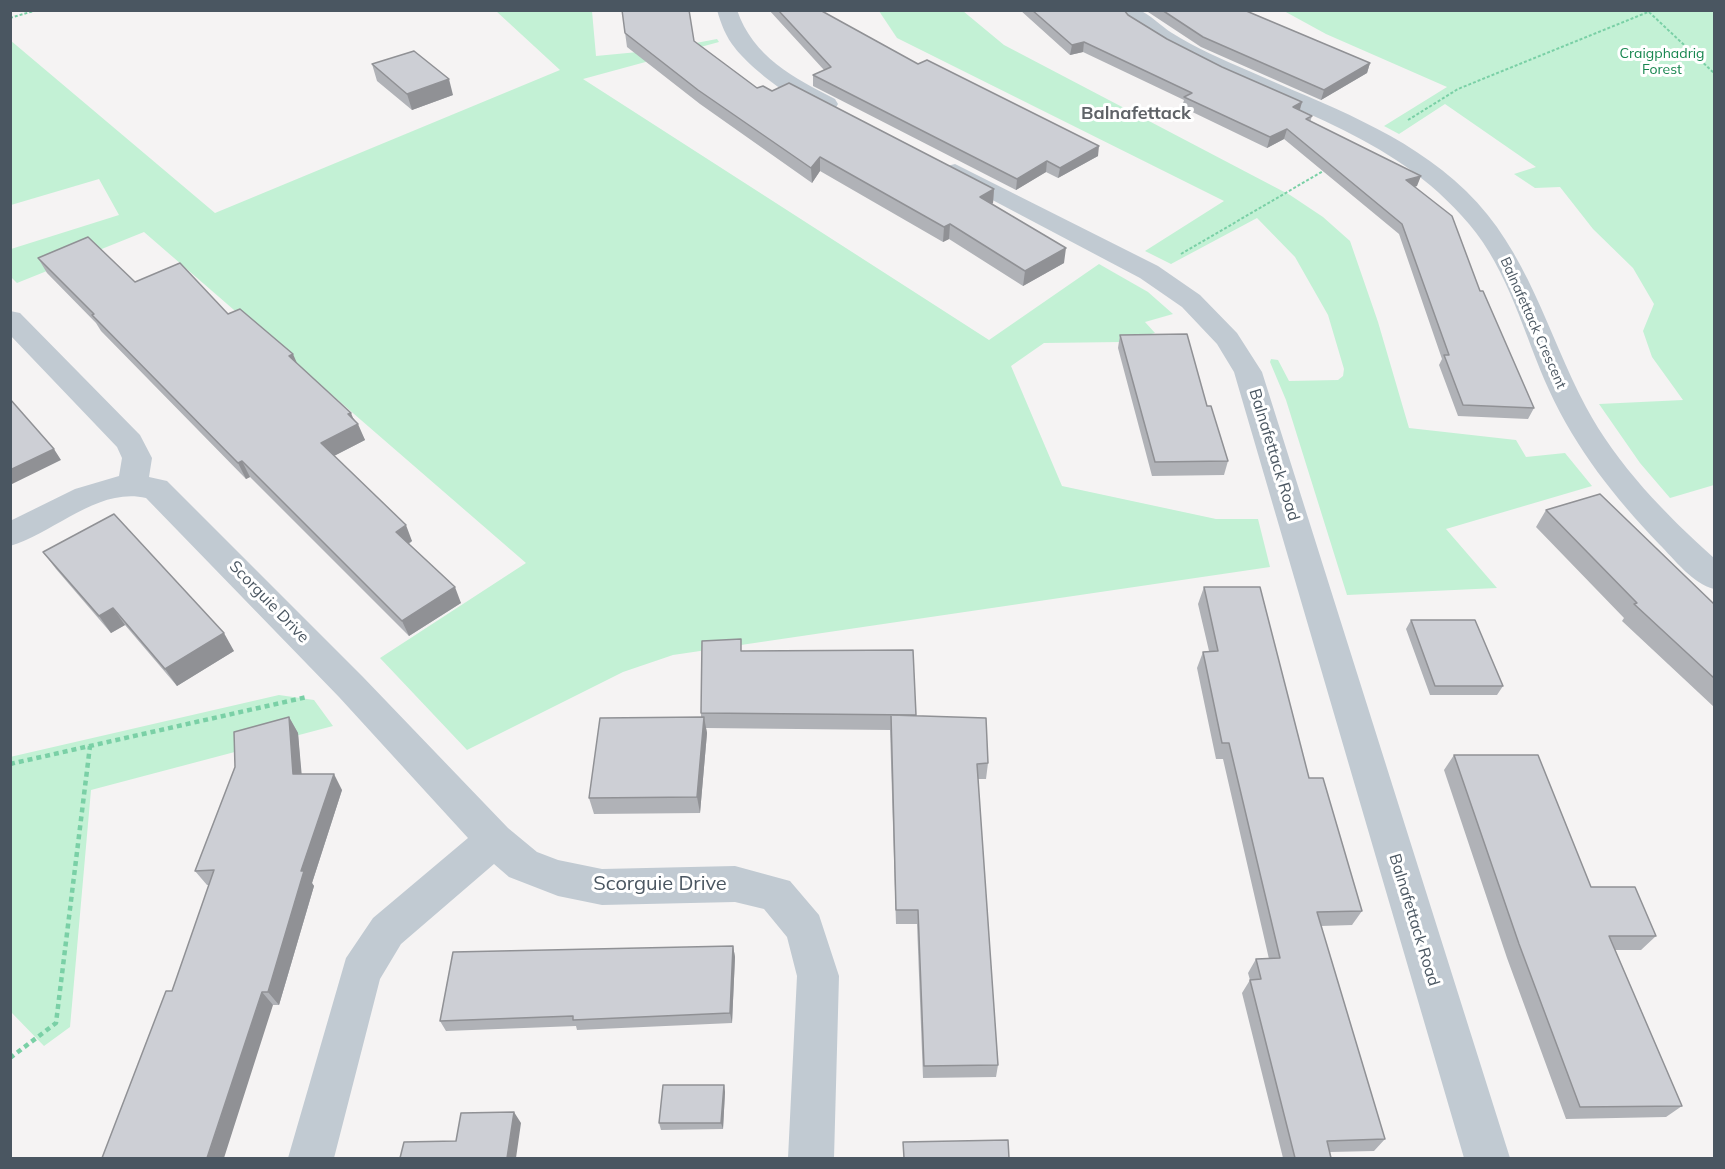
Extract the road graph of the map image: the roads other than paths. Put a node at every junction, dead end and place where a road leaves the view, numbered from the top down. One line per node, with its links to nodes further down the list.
1 (727, 10): 3 (street)
2 (1125, 10): 8 (street, Balnafettack Crescent)
3 (856, 119)
4 (929, 158): 12 (street, Balnafettack Road)
5 (10, 319): 6 (street)
6 (133, 485): 7 (street, Scorguie Drive); 9 (street, Scorguie Drive)
7 (10, 535)
8 (1714, 577)
9 (494, 840): 10 (street); 11 (street, Scorguie Drive)
10 (311, 1158)
11 (811, 1158)
12 (1487, 1158)

